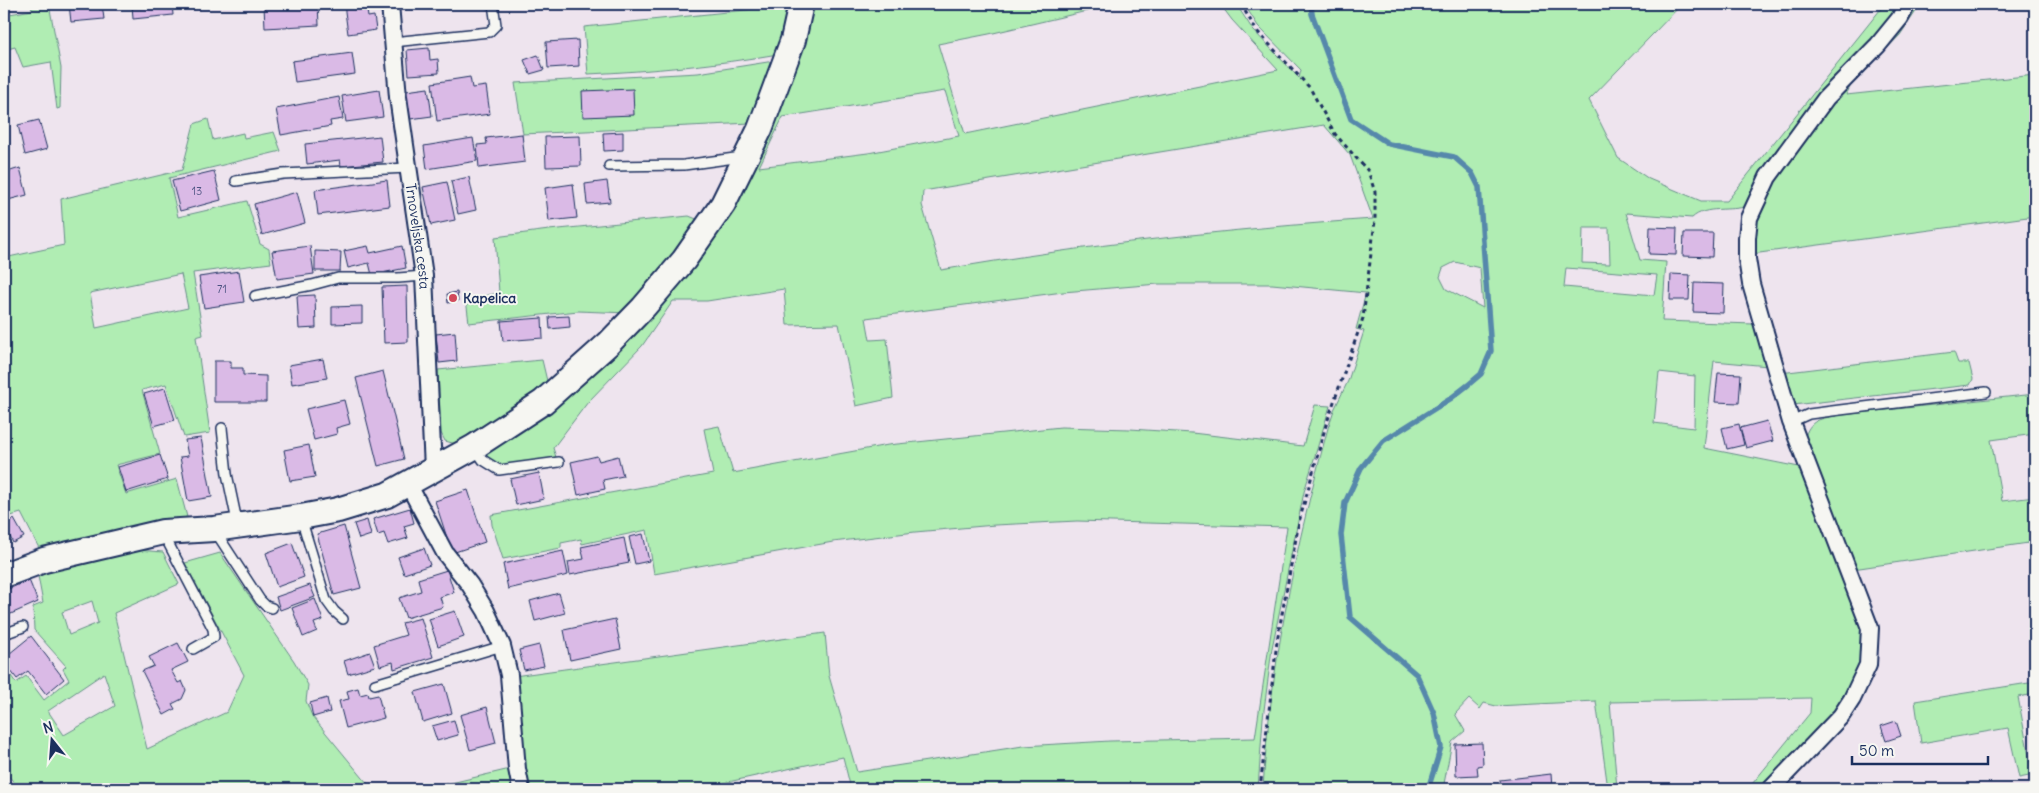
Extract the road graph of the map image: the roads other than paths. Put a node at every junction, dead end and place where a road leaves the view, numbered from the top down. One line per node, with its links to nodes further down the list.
1 (390, 4): 5 (street, Trnoveljska cesta)
2 (494, 4): 5 (lane)
3 (801, 4): 6 (street)
4 (1907, 4): 13 (street)
5 (393, 42): 8 (street, Trnoveljska cesta)
6 (748, 156): 7 (lane); 15 (street)
7 (610, 166)
8 (408, 168): 9 (lane); 10 (street, Trnoveljska cesta)
9 (236, 181)
10 (424, 276): 11 (lane); 17 (street, Trnoveljska cesta)
11 (256, 296)
12 (1986, 392): 13 (lane)
13 (1791, 422): 32 (street)
14 (222, 428): 20 (lane)
15 (474, 446): 16 (lane); 17 (street)
16 (559, 462)
17 (433, 469): 18 (street)
18 (408, 484): 19 (street); 28 (street)
19 (301, 518): 20 (street); 25 (lane)
20 (238, 526): 21 (street)
21 (214, 529): 22 (street); 24 (lane)
22 (163, 532): 23 (street); 29 (lane)
23 (4, 575)
24 (272, 608)
25 (343, 619)
26 (23, 627): 27 (lane)
27 (4, 634)
28 (502, 646): 30 (lane); 31 (street)
29 (193, 649)
30 (375, 684)
31 (521, 789)
32 (1771, 789)

